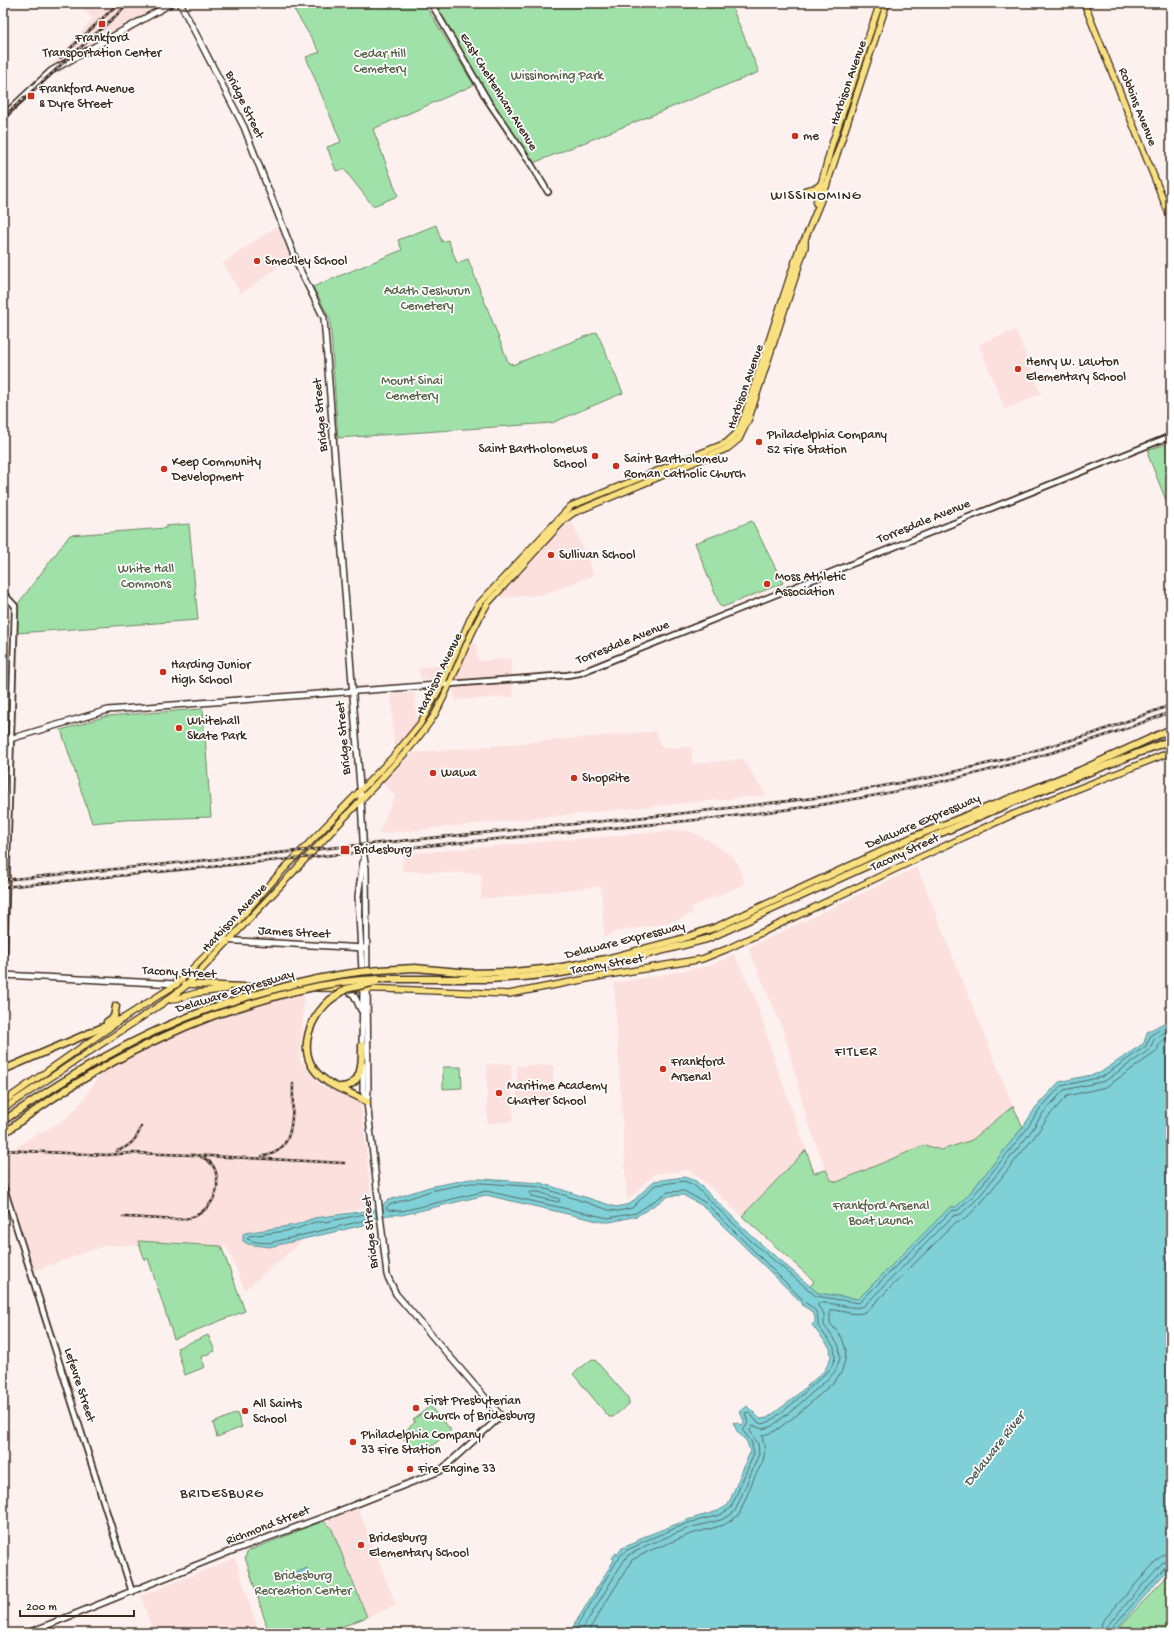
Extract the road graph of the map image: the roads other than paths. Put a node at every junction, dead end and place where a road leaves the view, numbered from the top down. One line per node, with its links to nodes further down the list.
1 (172, 3): 7 (main road)
2 (180, 3): 22 (main road, Bridge Street)
3 (430, 3): 10 (street, East Cheltenham Avenue)
4 (880, 3): 8 (main road, Harbison Avenue)
5 (887, 3): 11 (main road, Harbison Avenue)
6 (1084, 3): 12 (main road, Robbins Avenue)
7 (3, 116)
8 (822, 182): 9 (main road); 11 (main road, Harbison Avenue)
9 (806, 190)
10 (548, 192)
11 (815, 214): 13 (main road, Harbison Avenue)
12 (1171, 219)
13 (805, 239): 16 (main road, Harbison Avenue); 17 (main road, Harbison Avenue)
14 (1171, 436): 21 (street, Torresdale Avenue)
15 (3, 593): 24 (street)
16 (488, 603): 17 (main road); 19 (main road, Harbison Avenue)
17 (478, 605): 18 (main road, Harbison Avenue)
18 (472, 614): 19 (main road); 20 (main road, Harbison Avenue)
19 (478, 618): 21 (main road, Harbison Avenue)
20 (442, 684): 21 (main road, Torresdale Avenue); 22 (main road, Torresdale Avenue); 30 (main road, Harbison Avenue)
21 (450, 684): 31 (main road, Harbison Avenue)
22 (352, 692): 24 (main road, Torresdale Avenue); 30 (main road, Bridge Street)
23 (1171, 729): 28 (highway, Delaware Expressway)
24 (11, 738): 26 (main road, Torresdale Avenue); 38 (street)
25 (1171, 740): 28 (highway, Delaware Expressway)
26 (3, 741)
27 (1171, 752): 44 (main road, Tacony Street)
28 (1052, 784): 29 (highway, Delaware Expressway)
29 (1041, 789): 32 (highway, Delaware Expressway); 32 (highway, Delaware Expressway)
30 (360, 791): 31 (main road, Bridge Street); 33 (main road, Harbison Avenue)
31 (361, 800): 34 (main road, Harbison Avenue); 35 (main road, Bridge Street)
32 (783, 901): 36 (highway, Delaware Expressway); 36 (highway, Delaware Expressway)
33 (221, 940): 34 (main road, James Street); 40 (main road, Harbison Avenue)
34 (229, 940): 35 (main road, James Street); 41 (main road, Harbison Avenue)
35 (363, 948): 44 (main road, Bridge Street)
36 (606, 962): 37 (highway, Delaware Expressway)
37 (597, 964): 39 (highway, Delaware Expressway); 57 (highway, Delaware Expressway, bridge)
38 (4, 975): 40 (main road, Tacony Street); 45 (street)
39 (381, 980): 53 (highway, bridge); 58 (highway, Delaware Expressway, bridge)
40 (177, 984): 41 (main road, Tacony Street); 49 (main road, Harbison Avenue)
41 (187, 984): 42 (main road, Tacony Street); 46 (main road, Harbison Avenue)
42 (242, 988): 43 (main road, Tacony Street); 46 (main road)
43 (344, 988): 44 (main road, Tacony Street); 48 (main road)
44 (366, 989): 48 (main road, Bridge Street); 55 (main road, Bridge Street)
45 (3, 992)
46 (163, 1003): 56 (main road, Harbison Avenue)
47 (116, 1006): 50 (highway)
48 (362, 1018): 51 (main road, Bridge Street)
49 (122, 1019): 50 (highway); 54 (main road, Harbison Avenue)
50 (88, 1033): 52 (highway)
51 (362, 1045): 53 (highway); 55 (main road, Bridge Street)
52 (3, 1070)
53 (336, 1086): 55 (highway)
54 (3, 1102)
55 (367, 1102): 60 (main road, Bridge Street)
56 (3, 1109)
57 (3, 1121)
58 (4, 1133)
59 (3, 1185): 61 (street, Lefevre Street)
60 (501, 1416): 61 (main road, Richmond Street)
61 (132, 1592): 62 (main road, Richmond Street)
62 (28, 1633)

